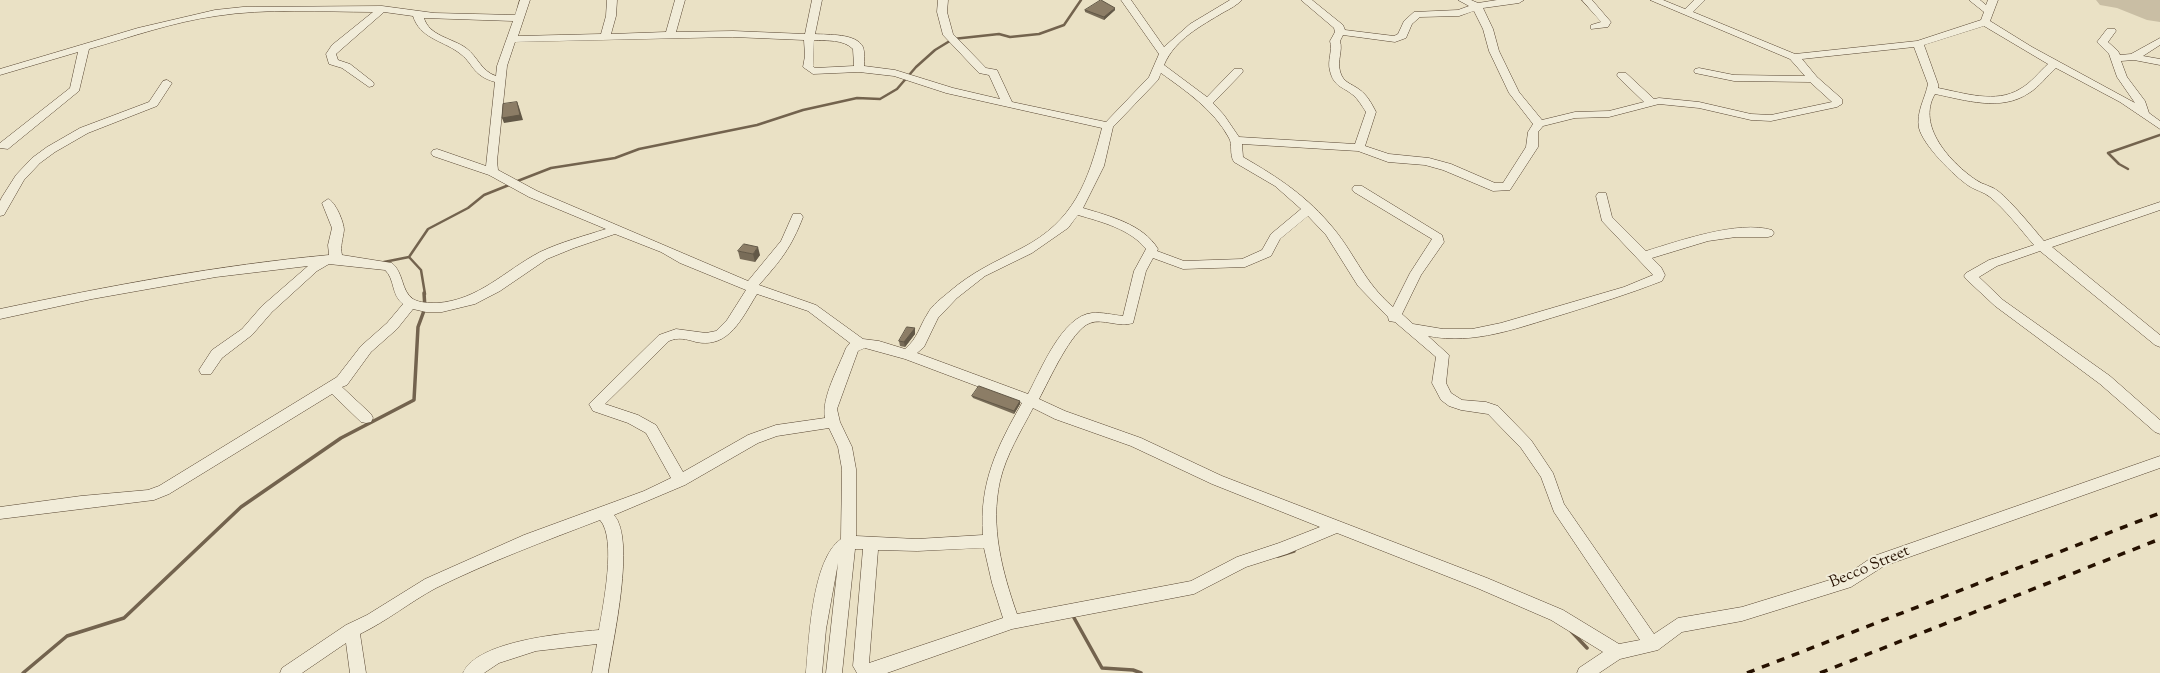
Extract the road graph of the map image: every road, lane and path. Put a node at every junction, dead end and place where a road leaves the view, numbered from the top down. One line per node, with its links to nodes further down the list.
1 (276, 0): 19 (street)
2 (525, 0): 23 (street)
3 (612, 0): 29 (street)
4 (680, 0): 28 (street)
5 (817, 0): 30 (street)
6 (942, 0): 52 (street)
7 (1126, 0): 35 (street)
8 (1238, 0): 35 (street)
9 (1306, 0): 27 (street)
10 (1464, 0): 18 (street)
11 (1519, 0): 18 (street)
12 (1587, 0): 25 (street)
13 (1655, 0): 21 (street)
14 (1700, 0): 21 (street)
15 (1974, 0): 20 (street)
16 (1993, 0): 20 (street)
17 (387, 6): 19 (street); 22 (street); 50 (street)
18 (1477, 6): 27 (street); 56 (street)
19 (267, 10): 34 (street)
20 (1988, 11): 24 (street)
21 (1688, 12): 36 (street)
22 (418, 15): 23 (street); 48 (street)
23 (518, 18): 31 (street)
24 (1985, 22): 33 (street); 40 (street)
25 (1595, 27)
26 (2111, 31): 38 (street)
27 (1340, 32): 61 (street)
28 (670, 36): 29 (street); 30 (street)
29 (605, 37): 31 (street)
30 (809, 37): 42 (street); 42 (street)
31 (511, 39): 48 (street)
32 (2160, 40): 37 (street)
33 (1918, 44): 36 (street); 51 (street)
34 (85, 46): 45 (street); 60 (street)
35 (1164, 54): 41 (street)
36 (1794, 57): 47 (street)
37 (2134, 57): 38 (street); 39 (street)
38 (2115, 58): 55 (street)
39 (2160, 62)
40 (2054, 64): 51 (street); 55 (street)
41 (1160, 67): 53 (street); 57 (street)
42 (859, 69): 52 (street)
43 (1238, 71): 53 (street)
44 (1700, 71): 47 (street)
45 (0, 72)
46 (1622, 75): 54 (street)
47 (1813, 79): 54 (street)
48 (499, 80): 63 (street)
49 (167, 83): 70 (street)
50 (368, 84)
51 (1932, 90): 74 (street)
52 (1007, 103): 57 (street)
53 (1207, 103): 59 (street)
54 (1652, 103): 56 (street)
55 (2144, 115): 58 (street)
56 (1539, 124): 61 (street)
57 (1108, 126): 69 (street)
58 (2160, 126)
59 (1236, 140): 61 (street); 68 (street)
60 (4, 146)
61 (1359, 148)
62 (437, 153): 63 (street)
63 (493, 172): 72 (street)
64 (1358, 188): 81 (street)
65 (1602, 196): 76 (street)
66 (328, 203): 77 (street)
67 (2160, 206): 74 (street)
68 (1309, 209): 75 (street); 81 (street)
69 (1076, 210): 75 (street); 85 (street)
70 (0, 212)
71 (797, 217): 78 (street)
72 (615, 230): 78 (street); 79 (street)
73 (1768, 233): 76 (street)
74 (2042, 246): 83 (street); 91 (street)
75 (1151, 253): 88 (street)
76 (1644, 256): 82 (street)
77 (332, 259): 79 (street); 80 (street); 86 (street)
78 (752, 288): 84 (street); 93 (street)
79 (411, 303): 87 (street)
80 (0, 314)
81 (1394, 318): 82 (street)
82 (1410, 328): 103 (street)
83 (2160, 342)
84 (859, 343): 85 (street); 90 (street)
85 (908, 354): 88 (street)
86 (206, 370)
87 (333, 386): 89 (street); 94 (street)
88 (1031, 401): 96 (street); 97 (street)
89 (366, 418)
90 (833, 422): 93 (street); 98 (street)
91 (2160, 428)
92 (2160, 462): 103 (street, Becco Street)
93 (680, 481): 95 (street)
94 (0, 513)
95 (603, 513): 101 (street); 102 (street)
96 (1336, 526): 100 (street); 104 (street)
97 (990, 541): 99 (street); 100 (street)
98 (848, 542): 99 (street); 110 (street); 111 (street)
99 (871, 543): 100 (street)
100 (1012, 622)
101 (352, 630): 106 (street); 107 (street)
102 (608, 636): 105 (street); 109 (street)
103 (1652, 645): 104 (street, Becco Street)
104 (1617, 652): 112 (street, Becco Street)
105 (493, 665): 108 (street)
106 (288, 673)
107 (358, 673)
108 (471, 673)
109 (600, 673)
110 (814, 673)
111 (834, 673)
112 (1585, 673)

